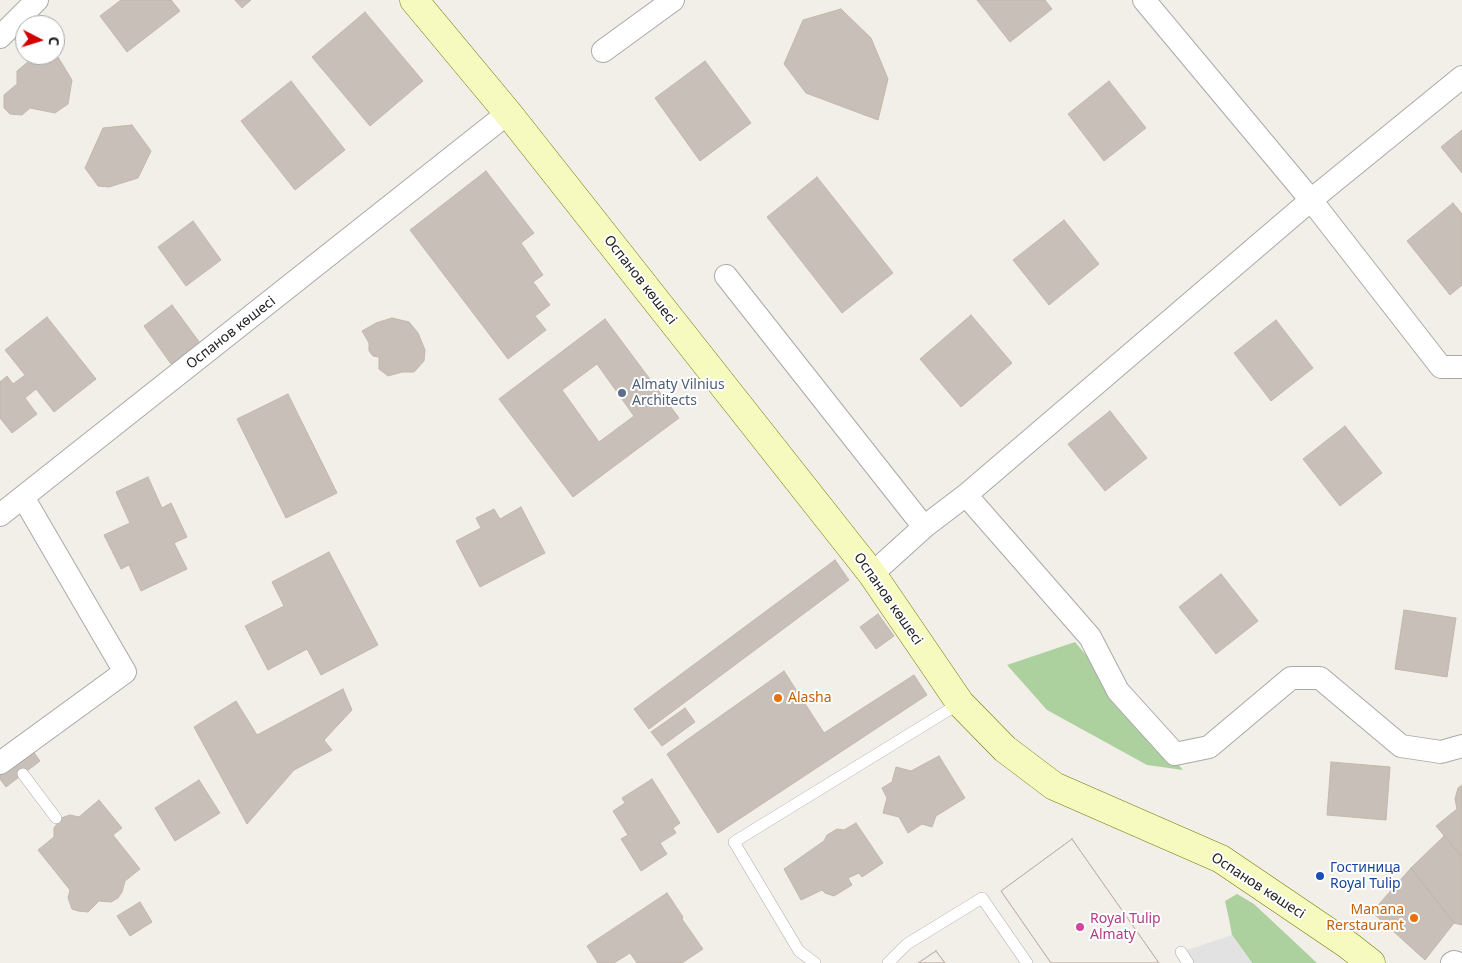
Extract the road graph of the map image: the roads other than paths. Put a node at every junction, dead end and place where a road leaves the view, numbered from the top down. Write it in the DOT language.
graph roads {
  1 [pos="37,0"];
  2 [pos="414,0"];
  3 [pos="673,0"];
  4 [pos="1144,0"];
  5 [pos="0,37"];
  6 [pos="603,51"];
  7 [pos="1462,77"];
  8 [pos="508,113"];
  9 [pos="1311,200"];
  10 [pos="726,276"];
  11 [pos="1462,367"];
  12 [pos="966,495"];
  13 [pos="23,497"];
  14 [pos="0,515"];
  15 [pos="924,527"];
  16 [pos="872,574"];
  17 [pos="960,703"];
  18 [pos="1462,746"];
  19 [pos="11,763"];
  20 [pos="56,818"];
  21 [pos="1181,952"];
  22 [pos="814,963"];
  23 [pos="888,963"];
  24 [pos="1027,963"];
  25 [pos="1188,963"];
  26 [pos="1371,963"];
  27 [pos="1452,963"];
  28 [pos="1458,963"];
  1 -- 5 [label="street"];
  2 -- 8 [label="street, Оспанов көшесі"];
  3 -- 6 [label="street"];
  4 -- 9 [label="street"];
  7 -- 9 [label="street"];
  8 -- 13 [label="street, Оспанов көшесі"];
  8 -- 16 [label="street, Оспанов көшесі"];
  9 -- 11 [label="street"];
  9 -- 12 [label="street"];
  10 -- 15 [label="street"];
  12 -- 15 [label="street"];
  12 -- 18 [label="street"];
  13 -- 14 [label="street, Оспанов көшесі"];
  13 -- 19 [label="street"];
  15 -- 16 [label="street"];
  16 -- 17 [label="street, Оспанов көшесі"];
  17 -- 22 [label="lane"];
  17 -- 26 [label="street, Оспанов көшесі"];
  19 -- 20 [label="lane"];
  21 -- 25 [label="lane"];
  23 -- 24 [label="lane"];
  27 -- 28 [label="street"];
}
